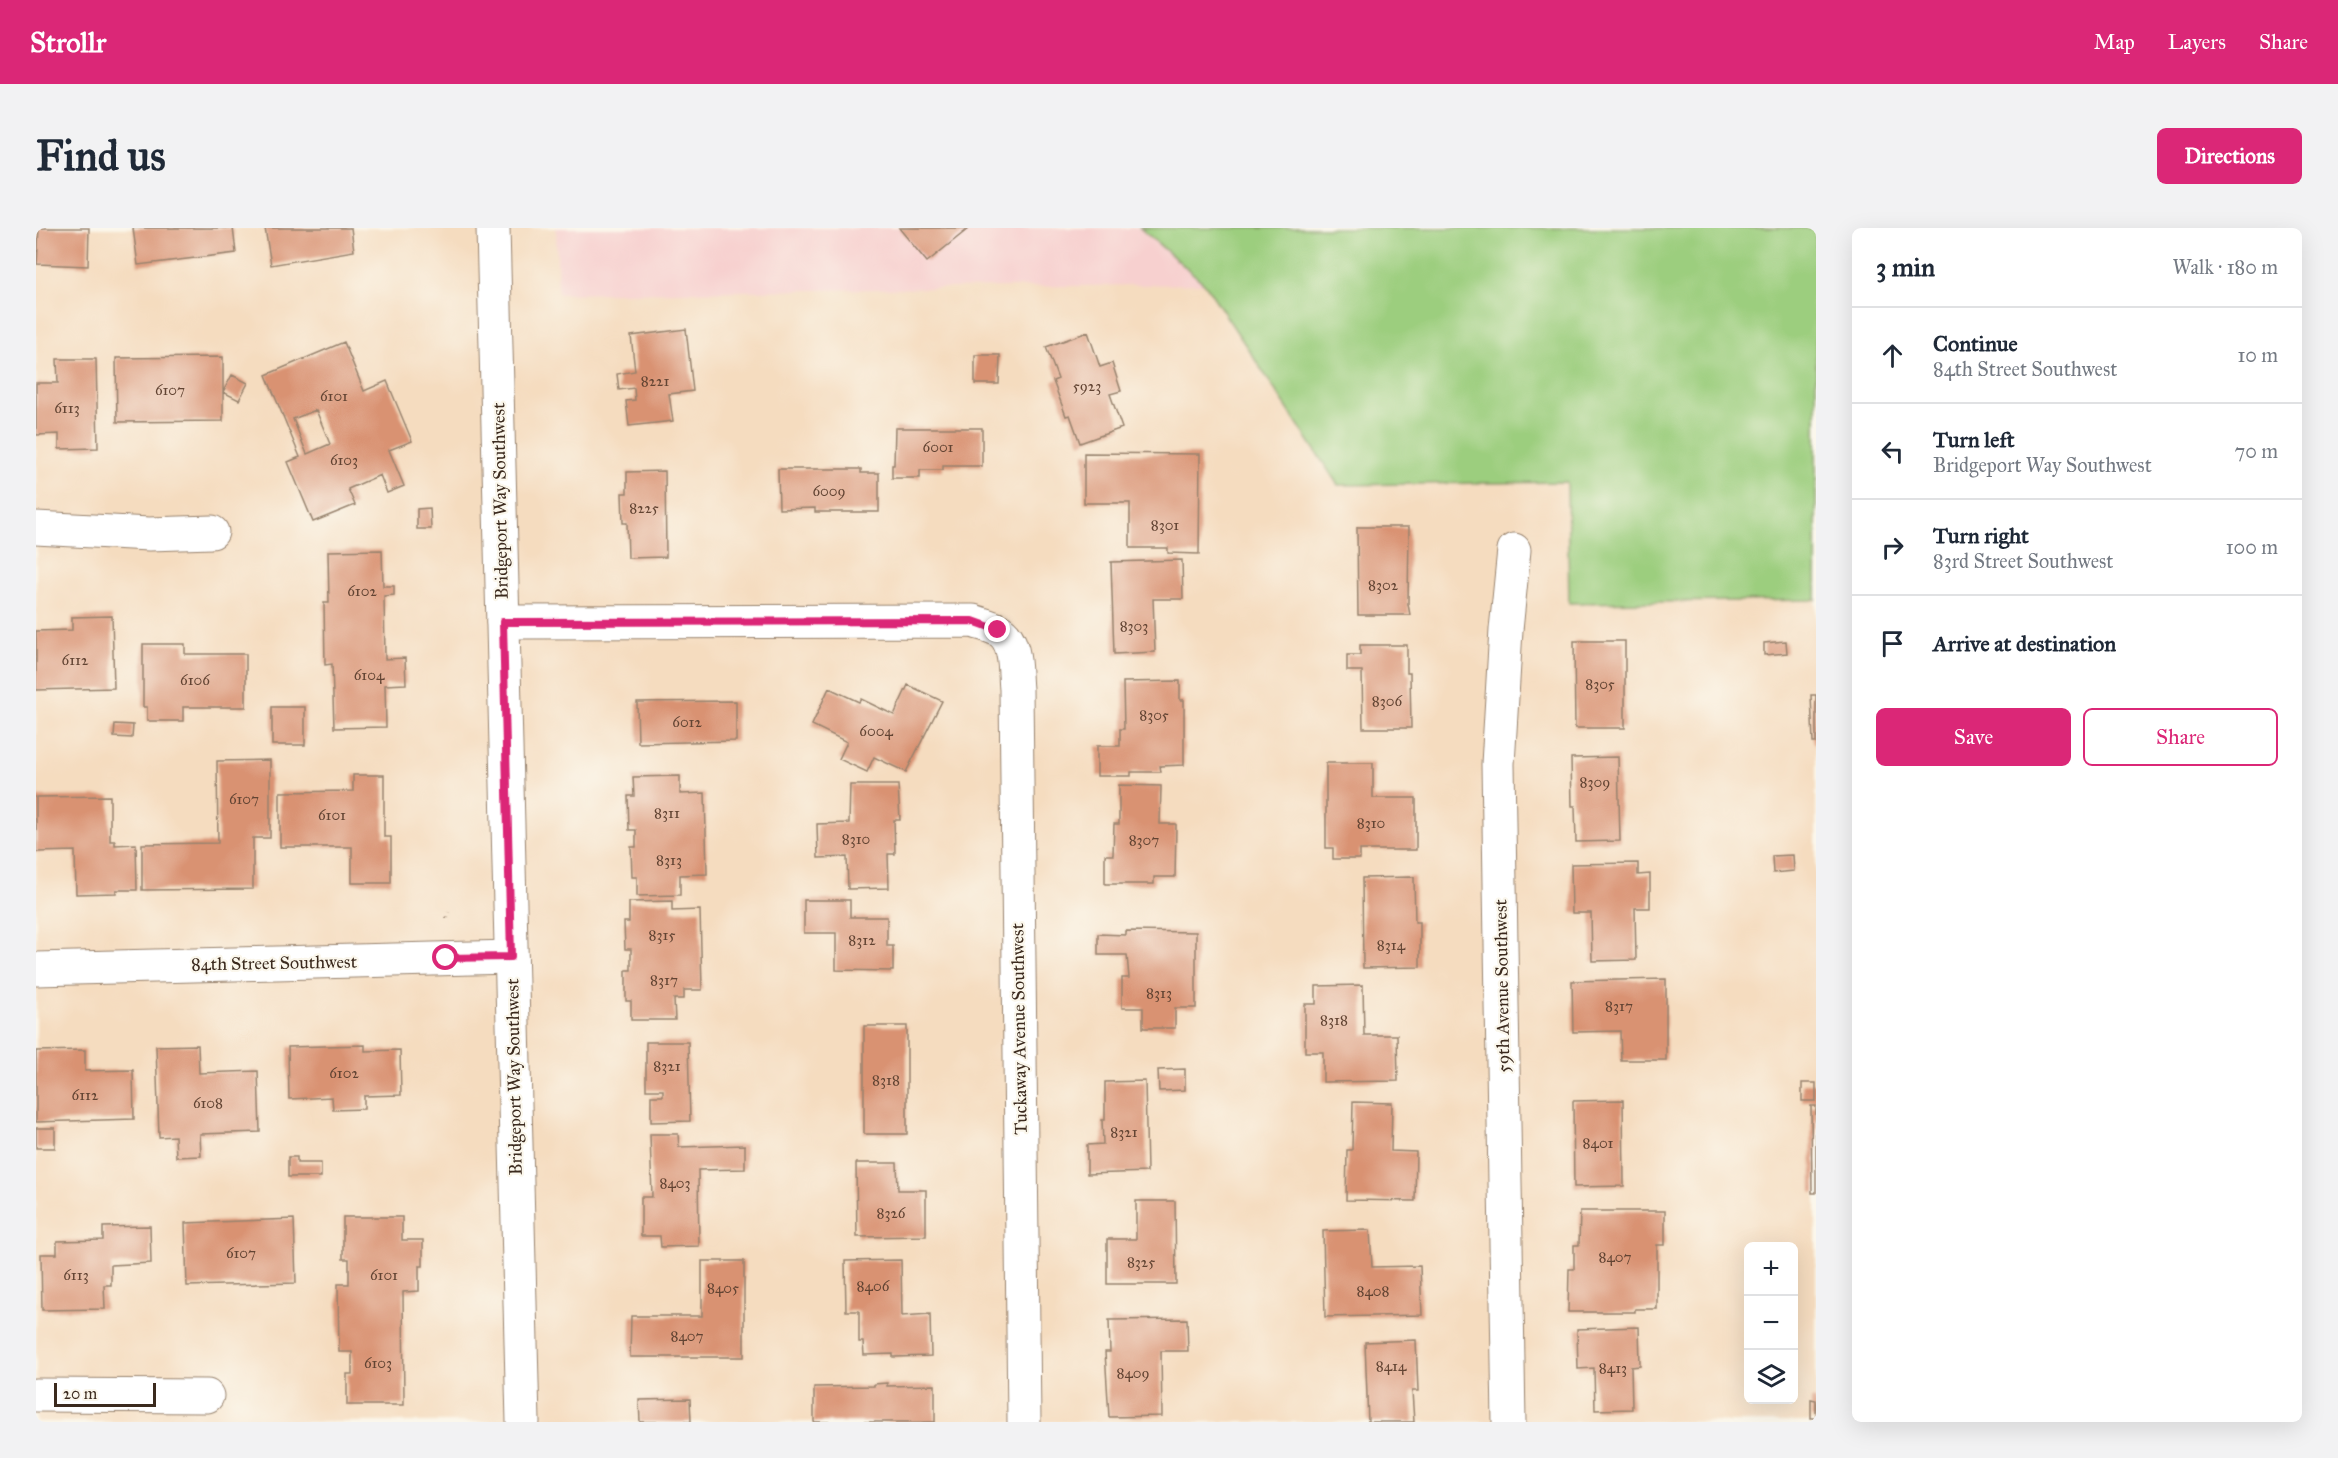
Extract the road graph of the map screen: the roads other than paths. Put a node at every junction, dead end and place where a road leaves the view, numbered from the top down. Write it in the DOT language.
graph roads {
  1 [pos="493,228"];
  2 [pos="36,528"];
  3 [pos="213,532"];
  4 [pos="1514,550"];
  5 [pos="503,622"];
  6 [pos="511,957"];
  7 [pos="36,969"];
  8 [pos="36,1395"];
  9 [pos="207,1396"];
  10 [pos="523,1422"];
  11 [pos="1024,1422"];
  12 [pos="1509,1422"];
  1 -- 5 [label="street, Bridgeport Way Southwest"];
  2 -- 3 [label="street"];
  4 -- 12 [label="street, 59th Avenue Southwest"];
  5 -- 6 [label="street, Bridgeport Way Southwest"];
  5 -- 11 [label="street, Tuckaway Avenue Southwest"];
  6 -- 7 [label="street, 84th Street Southwest"];
  6 -- 10 [label="street, Bridgeport Way Southwest"];
  8 -- 9 [label="street"];
}
